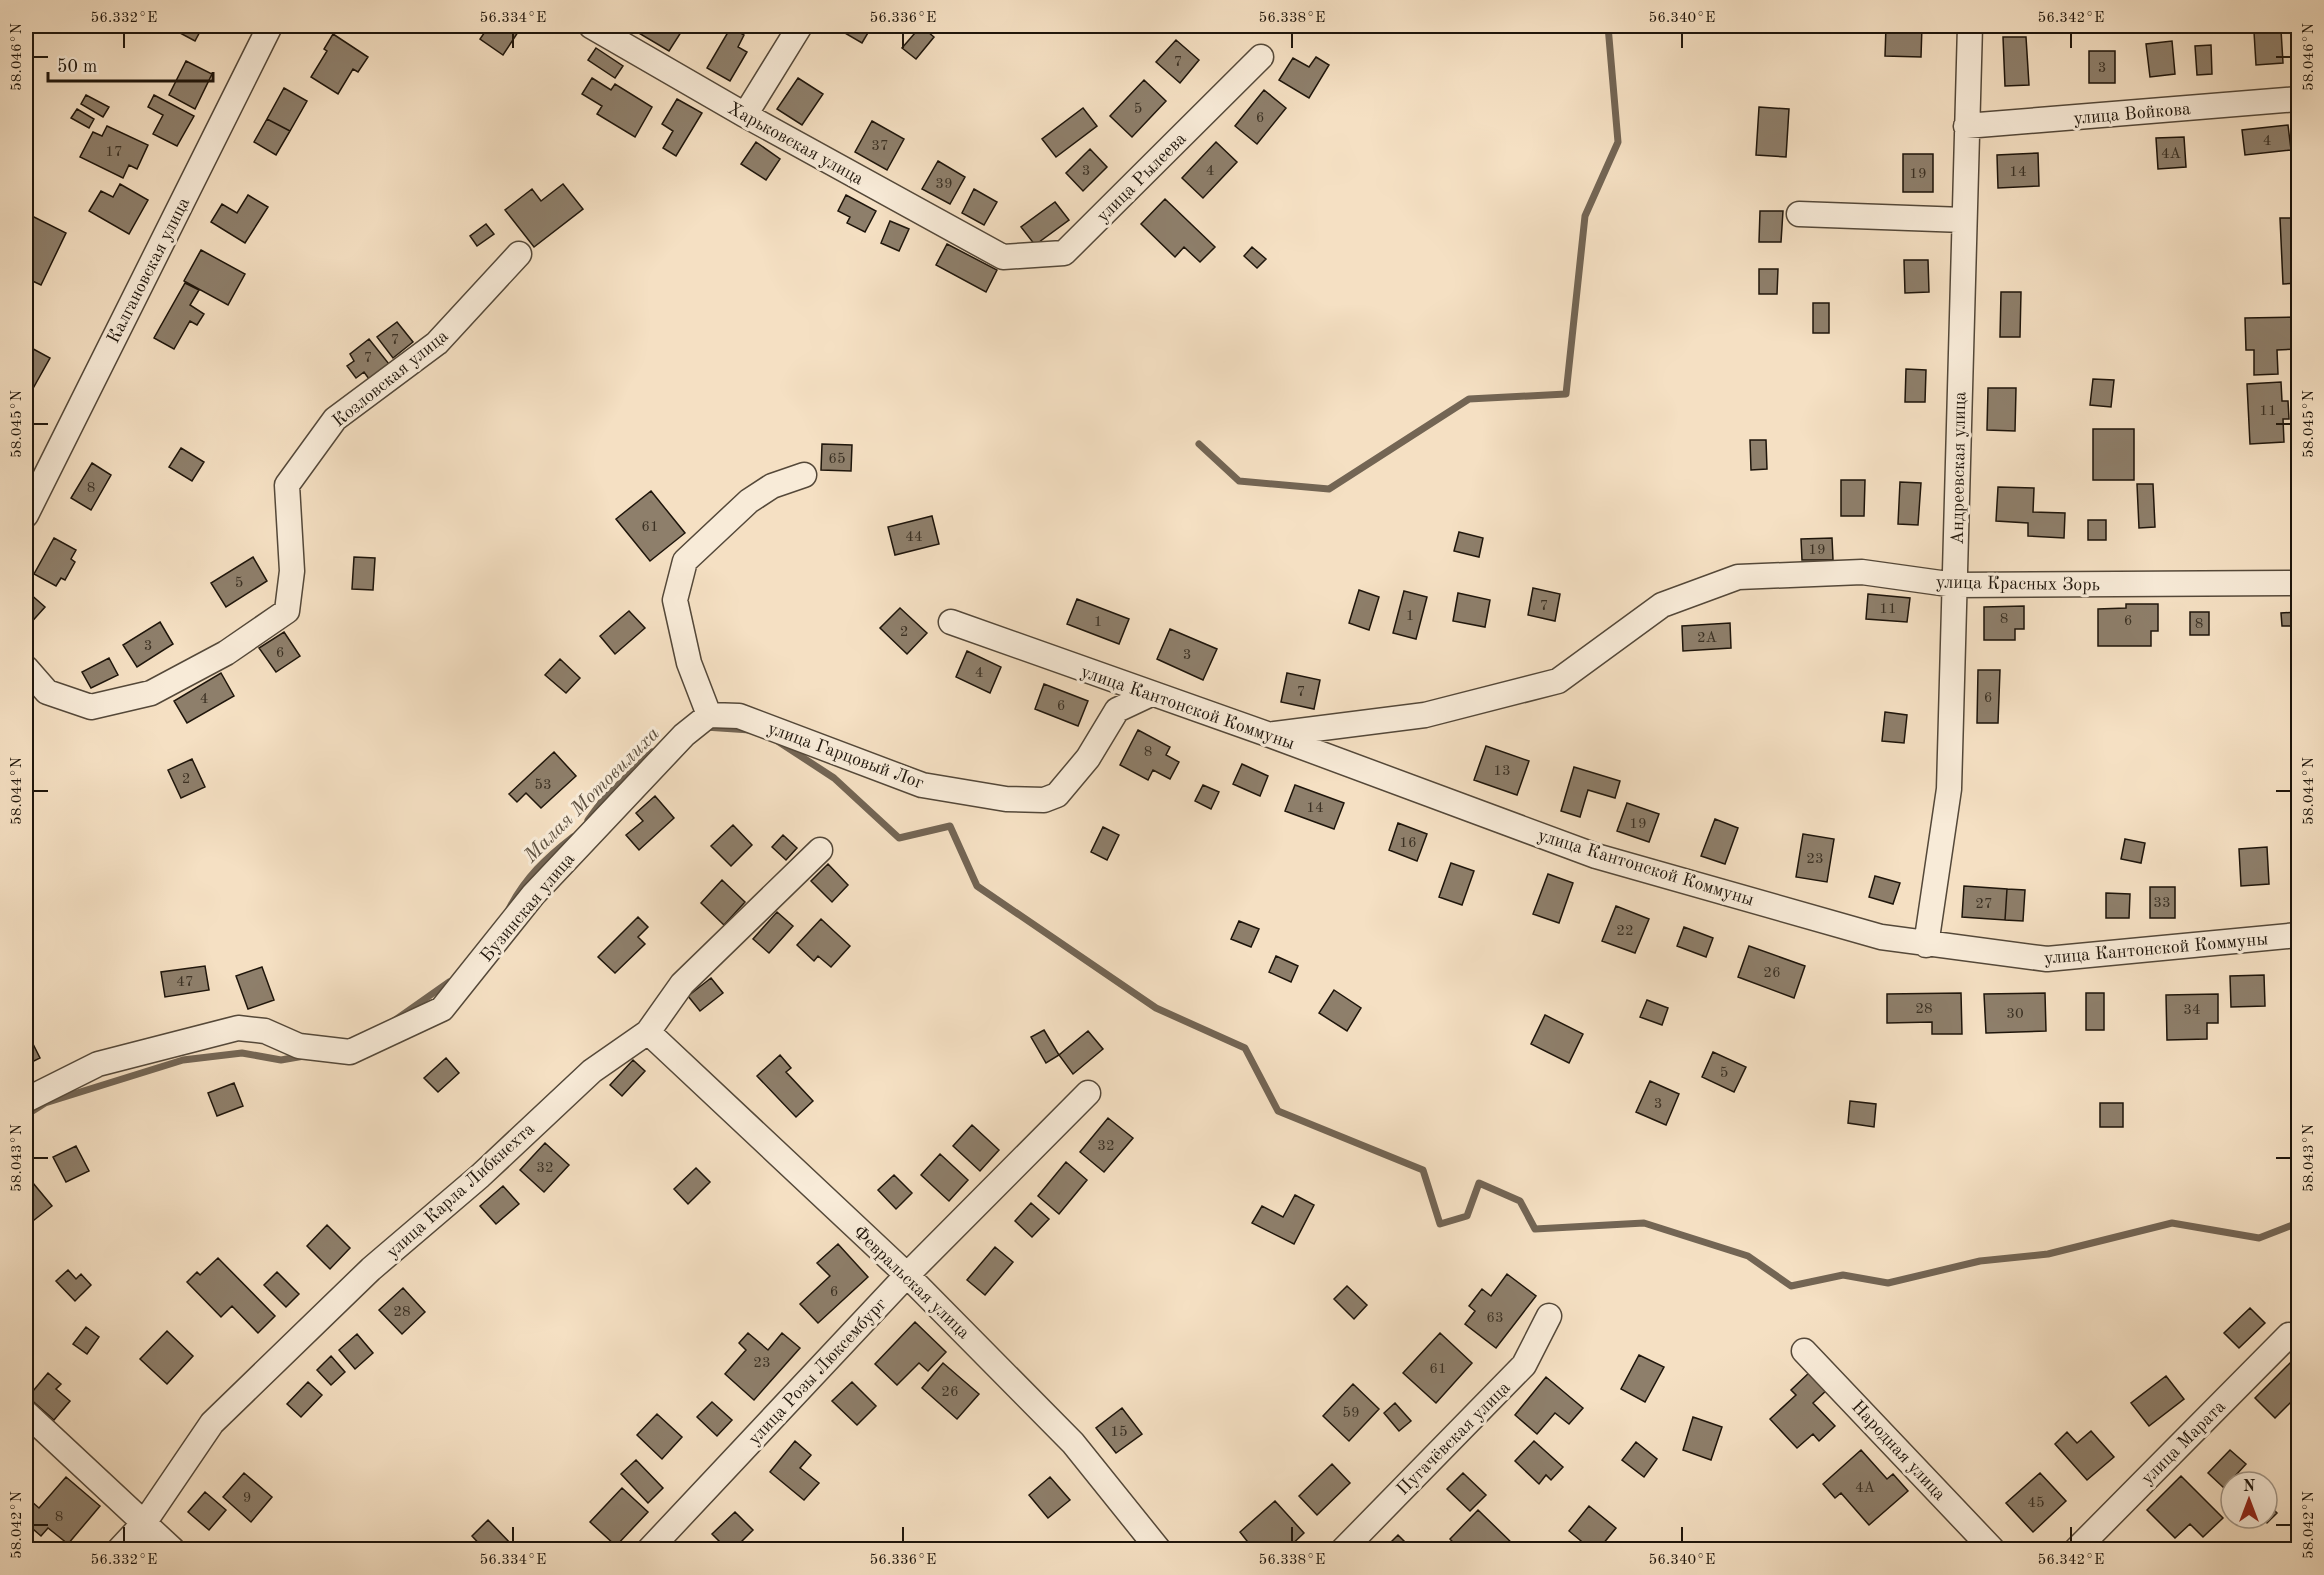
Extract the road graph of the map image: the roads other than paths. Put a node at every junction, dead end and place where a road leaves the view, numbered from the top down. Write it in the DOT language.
graph roads {
  1 [pos="270,26"];
  2 [pos="591,26"];
  3 [pos="800,26"];
  4 [pos="1970,26"];
  5 [pos="1261,57"];
  6 [pos="2298,99"];
  7 [pos="745,115"];
  8 [pos="1966,126"];
  9 [pos="1799,214"];
  10 [pos="1964,220"];
  11 [pos="519,254"];
  12 [pos="1003,257"];
  13 [pos="804,476"];
  14 [pos="26,515"];
  15 [pos="2298,583"];
  16 [pos="1955,585"];
  17 [pos="951,622"];
  18 [pos="26,668"];
  19 [pos="1151,694"];
  20 [pos="709,715"];
  21 [pos="1270,735"];
  22 [pos="820,850"];
  23 [pos="2298,935"];
  24 [pos="1926,945"];
  25 [pos="648,1032"];
  26 [pos="1089,1093"];
  27 [pos="26,1100"];
  28 [pos="907,1275"];
  29 [pos="1549,1316"];
  30 [pos="2289,1335"];
  31 [pos="1804,1351"];
  32 [pos="26,1413"];
  33 [pos="144,1523"];
  34 [pos="119,1550"];
  35 [pos="173,1550"];
  36 [pos="650,1550"];
  37 [pos="1158,1550"];
  38 [pos="1343,1550"];
  39 [pos="1993,1550"];
  40 [pos="2076,1550"];
  1 -- 14 [label="street, Калгановская улица"];
  2 -- 7 [label="street, Харьковская улица"];
  3 -- 7 [label="street"];
  4 -- 8 [label="street, Андреевская улица"];
  5 -- 12 [label="street, улица Рылеева"];
  6 -- 8 [label="street, улица Войкова"];
  7 -- 12 [label="street, Харьковская улица"];
  8 -- 10 [label="street, Андреевская улица"];
  9 -- 10 [label="street"];
  10 -- 16 [label="street, Андреевская улица"];
  11 -- 18 [label="street, Козловская улица"];
  13 -- 20 [label="street"];
  15 -- 16 [label="street, улица Красных Зорь"];
  16 -- 21 [label="street, улица Красных Зорь"];
  16 -- 24 [label="street, Андреевская улица"];
  17 -- 19 [label="street, улица Кантонской Коммуны"];
  19 -- 20 [label="street, улица Гарцовый Лог"];
  19 -- 21 [label="street, улица Кантонской Коммуны"];
  20 -- 27 [label="street, Бузинская улица"];
  21 -- 24 [label="street, улица Кантонской Коммуны"];
  22 -- 25 [label="street, улица Карла Либкнехта"];
  23 -- 24 [label="street, улица Кантонской Коммуны"];
  25 -- 28 [label="street, Февральская улица"];
  25 -- 33 [label="street, улица Карла Либкнехта"];
  26 -- 28 [label="street, улица Розы Люксембург"];
  28 -- 36 [label="street, улица Розы Люксембург"];
  28 -- 37 [label="street, Февральская улица"];
  29 -- 38 [label="street, Пугачёвская улица"];
  30 -- 40 [label="street, улица Марата"];
  31 -- 39 [label="street, Народная улица"];
  32 -- 33 [label="street"];
  33 -- 34 [label="street, улица Карла Либкнехта"];
  33 -- 35 [label="street"];
}
